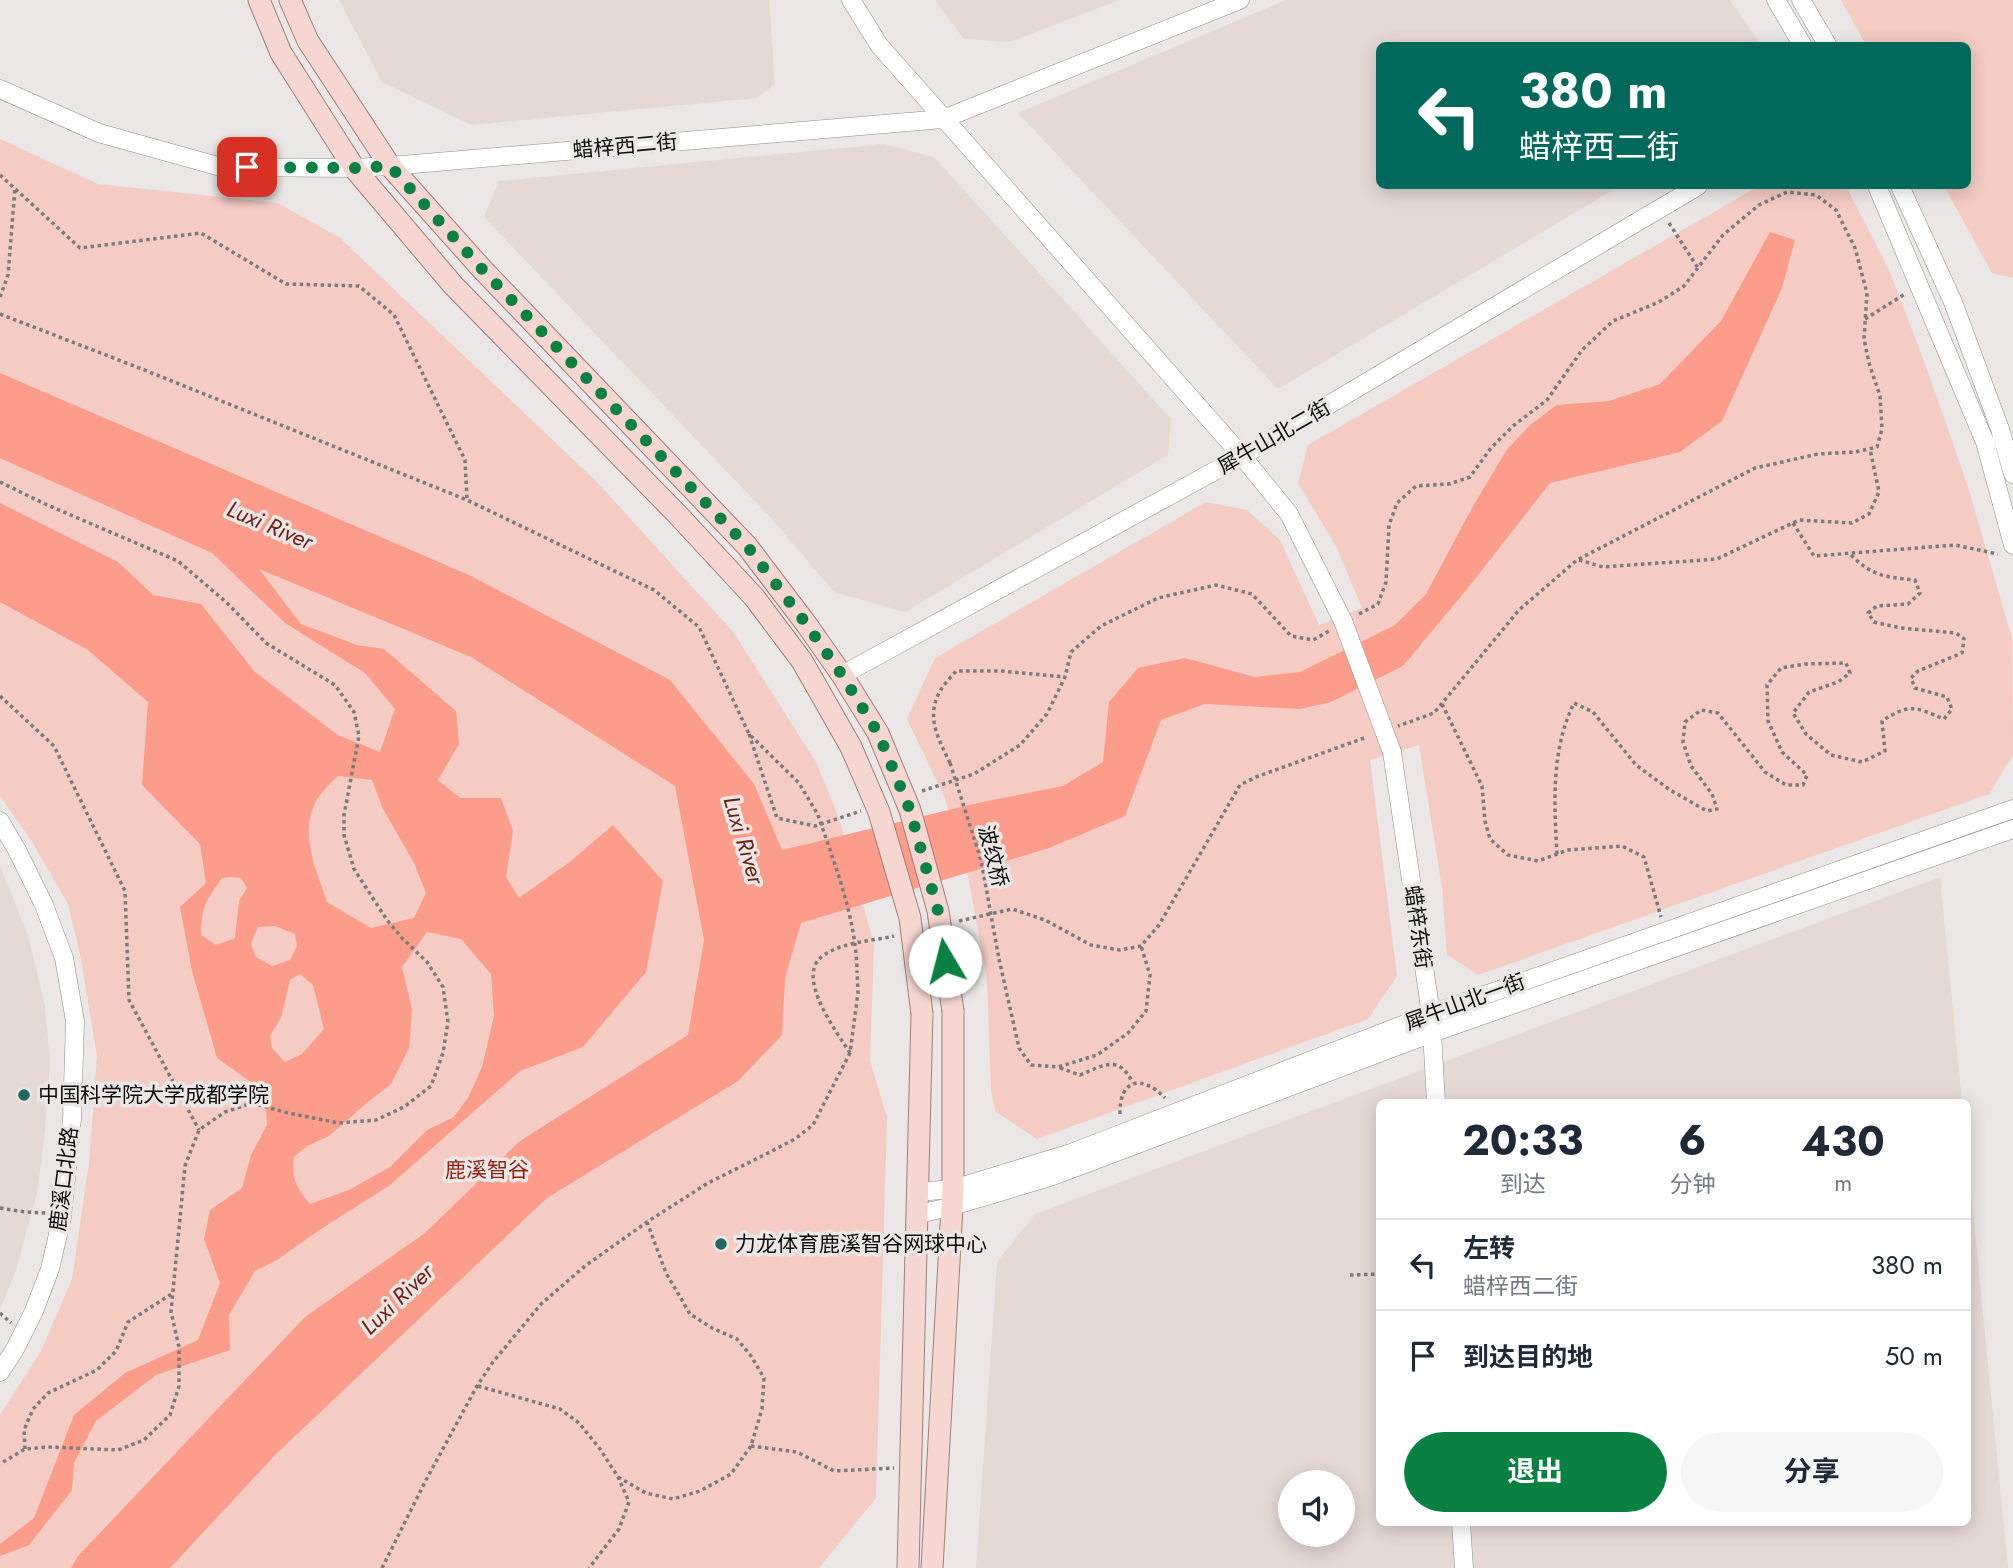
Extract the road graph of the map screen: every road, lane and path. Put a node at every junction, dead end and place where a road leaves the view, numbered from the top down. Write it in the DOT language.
graph roads {
  1 [pos="258,0"];
  2 [pos="290,0"];
  3 [pos="852,0"];
  4 [pos="1240,0"];
  5 [pos="1776,0"];
  6 [pos="1801,0"];
  7 [pos="1801,42"];
  8 [pos="1826,42"];
  9 [pos="0,89"];
  10 [pos="943,119"];
  11 [pos="390,166"];
  12 [pos="354,168"];
  13 [pos="0,175"];
  14 [pos="15,188"];
  15 [pos="1693,189"];
  16 [pos="1878,189"];
  17 [pos="1901,189"];
  18 [pos="1660,208"];
  19 [pos="1698,268"];
  20 [pos="1920,285"];
  21 [pos="0,298"];
  22 [pos="0,314"];
  23 [pos="1866,319"];
  24 [pos="1870,449"];
  25 [pos="1242,456"];
  26 [pos="2013,474"];
  27 [pos="0,482"];
  28 [pos="467,500"];
  29 [pos="1793,523"];
  30 [pos="2007,550"];
  31 [pos="1850,554"];
  32 [pos="1577,560"];
  33 [pos="842,675"];
  34 [pos="1065,677"];
  35 [pos="0,696"];
  36 [pos="1442,704"];
  37 [pos="2013,810"];
  38 [pos="0,821"];
  39 [pos="2013,829"];
  40 [pos="1557,854"];
  41 [pos="1665,931"];
  42 [pos="1141,946"];
  43 [pos="1431,1014"];
  44 [pos="1432,1033"];
  45 [pos="1058,1068"];
  46 [pos="1133,1083"];
  47 [pos="1165,1098"];
  48 [pos="1436,1099"];
  49 [pos="1121,1114"];
  50 [pos="199,1130"];
  51 [pos="918,1192"];
  52 [pos="952,1198"];
  53 [pos="0,1208"];
  54 [pos="62,1214"];
  55 [pos="918,1214"];
  56 [pos="647,1222"];
  57 [pos="1376,1274"];
  58 [pos="1350,1276"];
  59 [pos="173,1293"];
  60 [pos="0,1372"];
  61 [pos="477,1386"];
  62 [pos="751,1446"];
  63 [pos="25,1449"];
  64 [pos="0,1464"];
  65 [pos="911,1465"];
  66 [pos="618,1477"];
  67 [pos="1461,1526"];
  68 [pos="382,1568"];
  69 [pos="589,1568"];
  70 [pos="908,1568"];
  71 [pos="932,1568"];
  72 [pos="1464,1568"];
  1 -- 12 [label="main road"];
  2 -- 11 [label="main road"];
  3 -- 10 [label="street, 蜡梓东街"];
  4 -- 10 [label="street, 蜡梓西二街"];
  5 -- 7 [label="street"];
  6 -- 8 [label="street"];
  9 -- 12 [label="street, 蜡梓西二街"];
  10 -- 11 [label="street, 蜡梓西二街"];
  10 -- 25 [label="street, 蜡梓东街"];
  11 -- 12 [label="street, 蜡梓西二街"];
  11 -- 33 [label="main road"];
  12 -- 51 [label="main road, bridge"];
  13 -- 14 [label="path"];
  14 -- 21 [label="path"];
  14 -- 28 [label="path"];
  15 -- 18 [label="street, 犀牛山北二街"];
  16 -- 20 [label="street"];
  17 -- 26 [label="street"];
  18 -- 19 [label="path"];
  18 -- 25 [label="street, 犀牛山北二街"];
  20 -- 23 [label="path"];
  20 -- 30 [label="street"];
  22 -- 28 [label="path"];
  24 -- 29 [label="path"];
  25 -- 33 [label="street, 犀牛山北二街"];
  25 -- 43 [label="street, 蜡梓东街, bridge"];
  27 -- 50 [label="path"];
  28 -- 56 [label="path, bridge"];
  29 -- 31 [label="path"];
  29 -- 32 [label="path"];
  30 -- 31 [label="path"];
  31 -- 40 [label="path"];
  33 -- 52 [label="main road, bridge"];
  34 -- 45 [label="path, 波纹桥, bridge"];
  35 -- 50 [label="path"];
  36 -- 40 [label="path"];
  37 -- 41 [label="street, 犀牛山北一街"];
  38 -- 54 [label="street, 鹿溪口北路"];
  39 -- 44 [label="street, 犀牛山北一街"];
  40 -- 41 [label="path"];
  41 -- 43 [label="street, 犀牛山北一街"];
  42 -- 45 [label="path"];
  43 -- 44 [label="street, 蜡梓东街"];
  43 -- 52 [label="street, 犀牛山北一街"];
  44 -- 48 [label="street, 蜡梓东街"];
  44 -- 52 [label="street, 犀牛山北一街"];
  45 -- 46 [label="path, 波纹桥"];
  46 -- 47 [label="path"];
  46 -- 49 [label="path"];
  50 -- 59 [label="path"];
  51 -- 52 [label="street, 犀牛山北一街"];
  51 -- 55 [label="main road"];
  52 -- 55 [label="street, 犀牛山北一街"];
  52 -- 71 [label="main road"];
  53 -- 54 [label="path"];
  54 -- 60 [label="street, 鹿溪口北路"];
  55 -- 65 [label="main road"];
  56 -- 61 [label="path"];
  56 -- 62 [label="path"];
  57 -- 58 [label="path"];
  59 -- 63 [label="path"];
  59 -- 63 [label="path"];
  61 -- 66 [label="path"];
  61 -- 68 [label="path"];
  62 -- 65 [label="path"];
  62 -- 66 [label="path"];
  63 -- 64 [label="path"];
  65 -- 70 [label="main road"];
  66 -- 69 [label="path"];
  67 -- 72 [label="street"];
}
